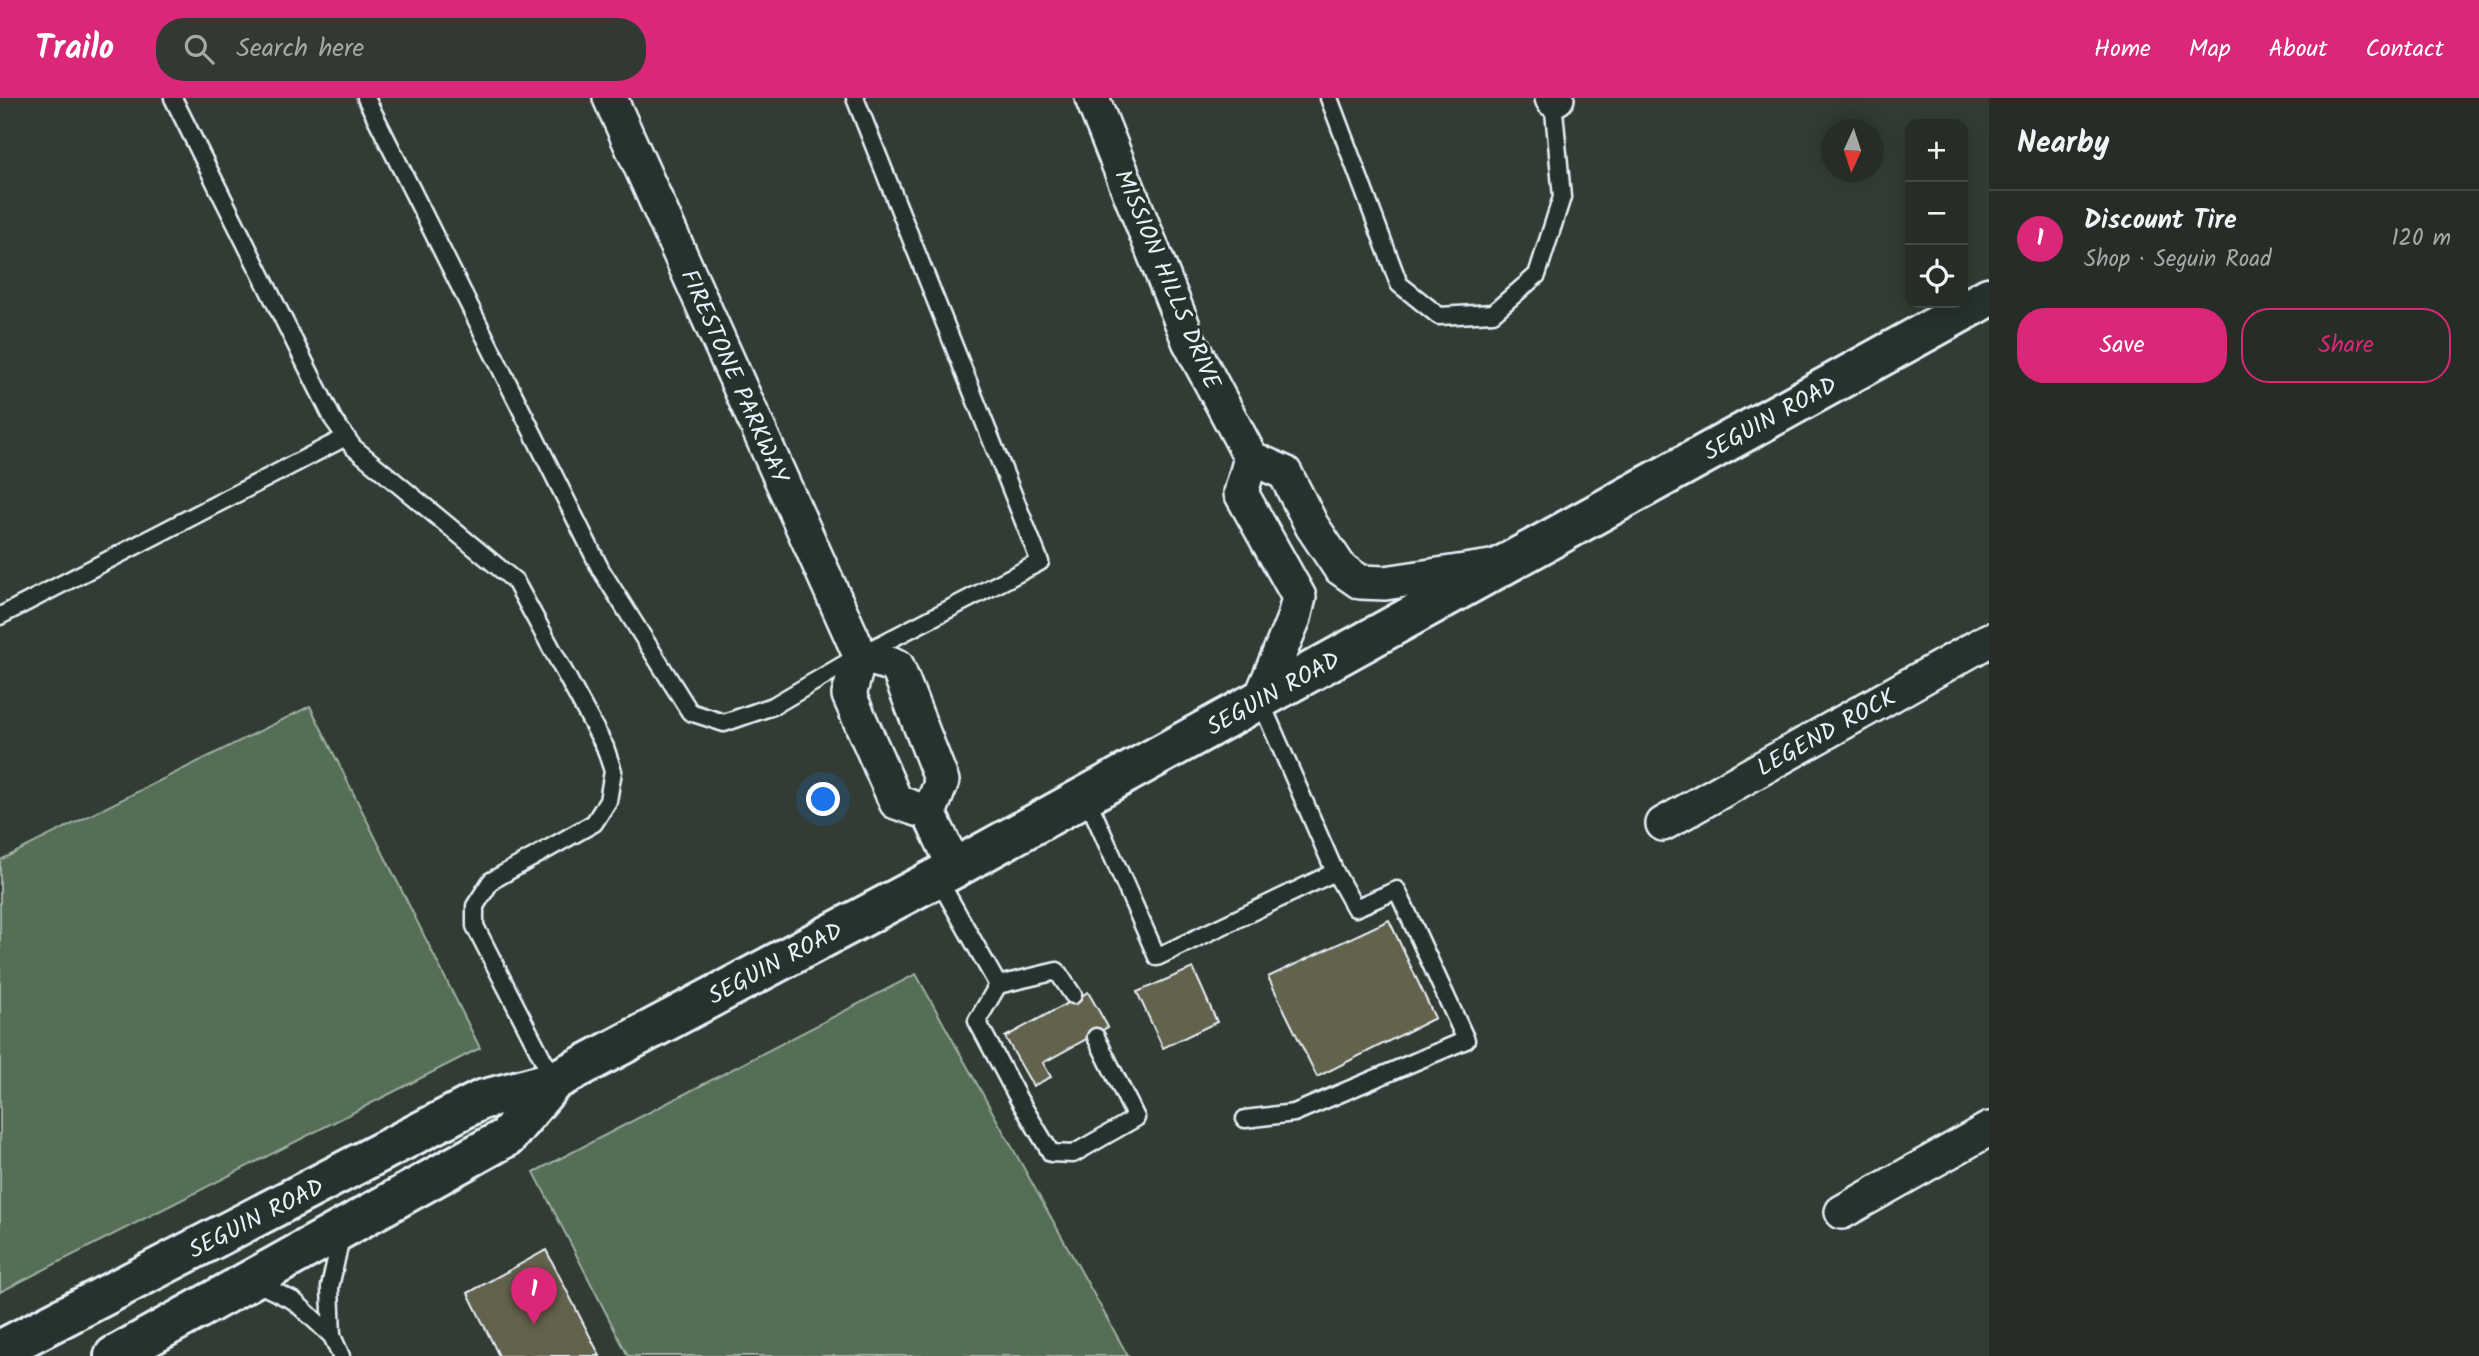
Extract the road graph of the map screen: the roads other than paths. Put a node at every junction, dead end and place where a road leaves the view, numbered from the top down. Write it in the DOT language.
graph roads {
  1 [pos="173,98"];
  2 [pos="366,98"];
  3 [pos="610,98"];
  4 [pos="855,98"];
  5 [pos="1092,98"];
  6 [pos="1329,98"];
  7 [pos="1554,99"];
  8 [pos="1989,297"];
  9 [pos="346,436"];
  10 [pos="1251,458"];
  11 [pos="1502,566"];
  12 [pos="0,616"];
  13 [pos="1989,640"];
  14 [pos="860,655"];
  15 [pos="1259,700"];
  16 [pos="1086,796"];
  17 [pos="929,813"];
  18 [pos="1663,824"];
  19 [pos="1335,872"];
  20 [pos="946,873"];
  21 [pos="998,985"];
  22 [pos="1073,995"];
  23 [pos="1096,1037"];
  24 [pos="554,1081"];
  25 [pos="1245,1119"];
  26 [pos="1989,1129"];
  27 [pos="1842,1212"];
  28 [pos="343,1228"];
  29 [pos="251,1280"];
  30 [pos="332,1336"];
  31 [pos="0,1350"];
  32 [pos="114,1356"];
  33 [pos="341,1356"];
  1 -- 9 [label="lane"];
  2 -- 14 [label="lane"];
  3 -- 14 [label="street, FIRESTONE PARKWAY"];
  4 -- 14 [label="lane"];
  5 -- 10 [label="street, MISSION HILLS DRIVE"];
  6 -- 7 [label="lane"];
  8 -- 11 [label="main road, SEGUIN ROAD"];
  9 -- 12 [label="lane"];
  9 -- 24 [label="lane"];
  10 -- 11 [label="street"];
  10 -- 15 [label="street"];
  11 -- 15 [label="main road, SEGUIN ROAD"];
  13 -- 18 [label="street, LEGEND ROCK"];
  14 -- 17 [label="street"];
  14 -- 17 [label="street"];
  15 -- 16 [label="main road, SEGUIN ROAD"];
  15 -- 19 [label="lane"];
  16 -- 19 [label="lane"];
  16 -- 20 [label="main road, SEGUIN ROAD"];
  17 -- 20 [label="street"];
  19 -- 25 [label="lane"];
  20 -- 21 [label="lane"];
  20 -- 24 [label="main road, SEGUIN ROAD"];
  21 -- 22 [label="lane"];
  21 -- 23 [label="lane"];
  24 -- 28 [label="main road, SEGUIN ROAD"];
  24 -- 31 [label="main road, SEGUIN ROAD"];
  26 -- 27 [label="street"];
  28 -- 29 [label="main road, SEGUIN ROAD"];
  28 -- 30 [label="lane"];
  29 -- 30 [label="lane"];
  29 -- 32 [label="main road, SEGUIN ROAD"];
  30 -- 33 [label="lane"];
}
